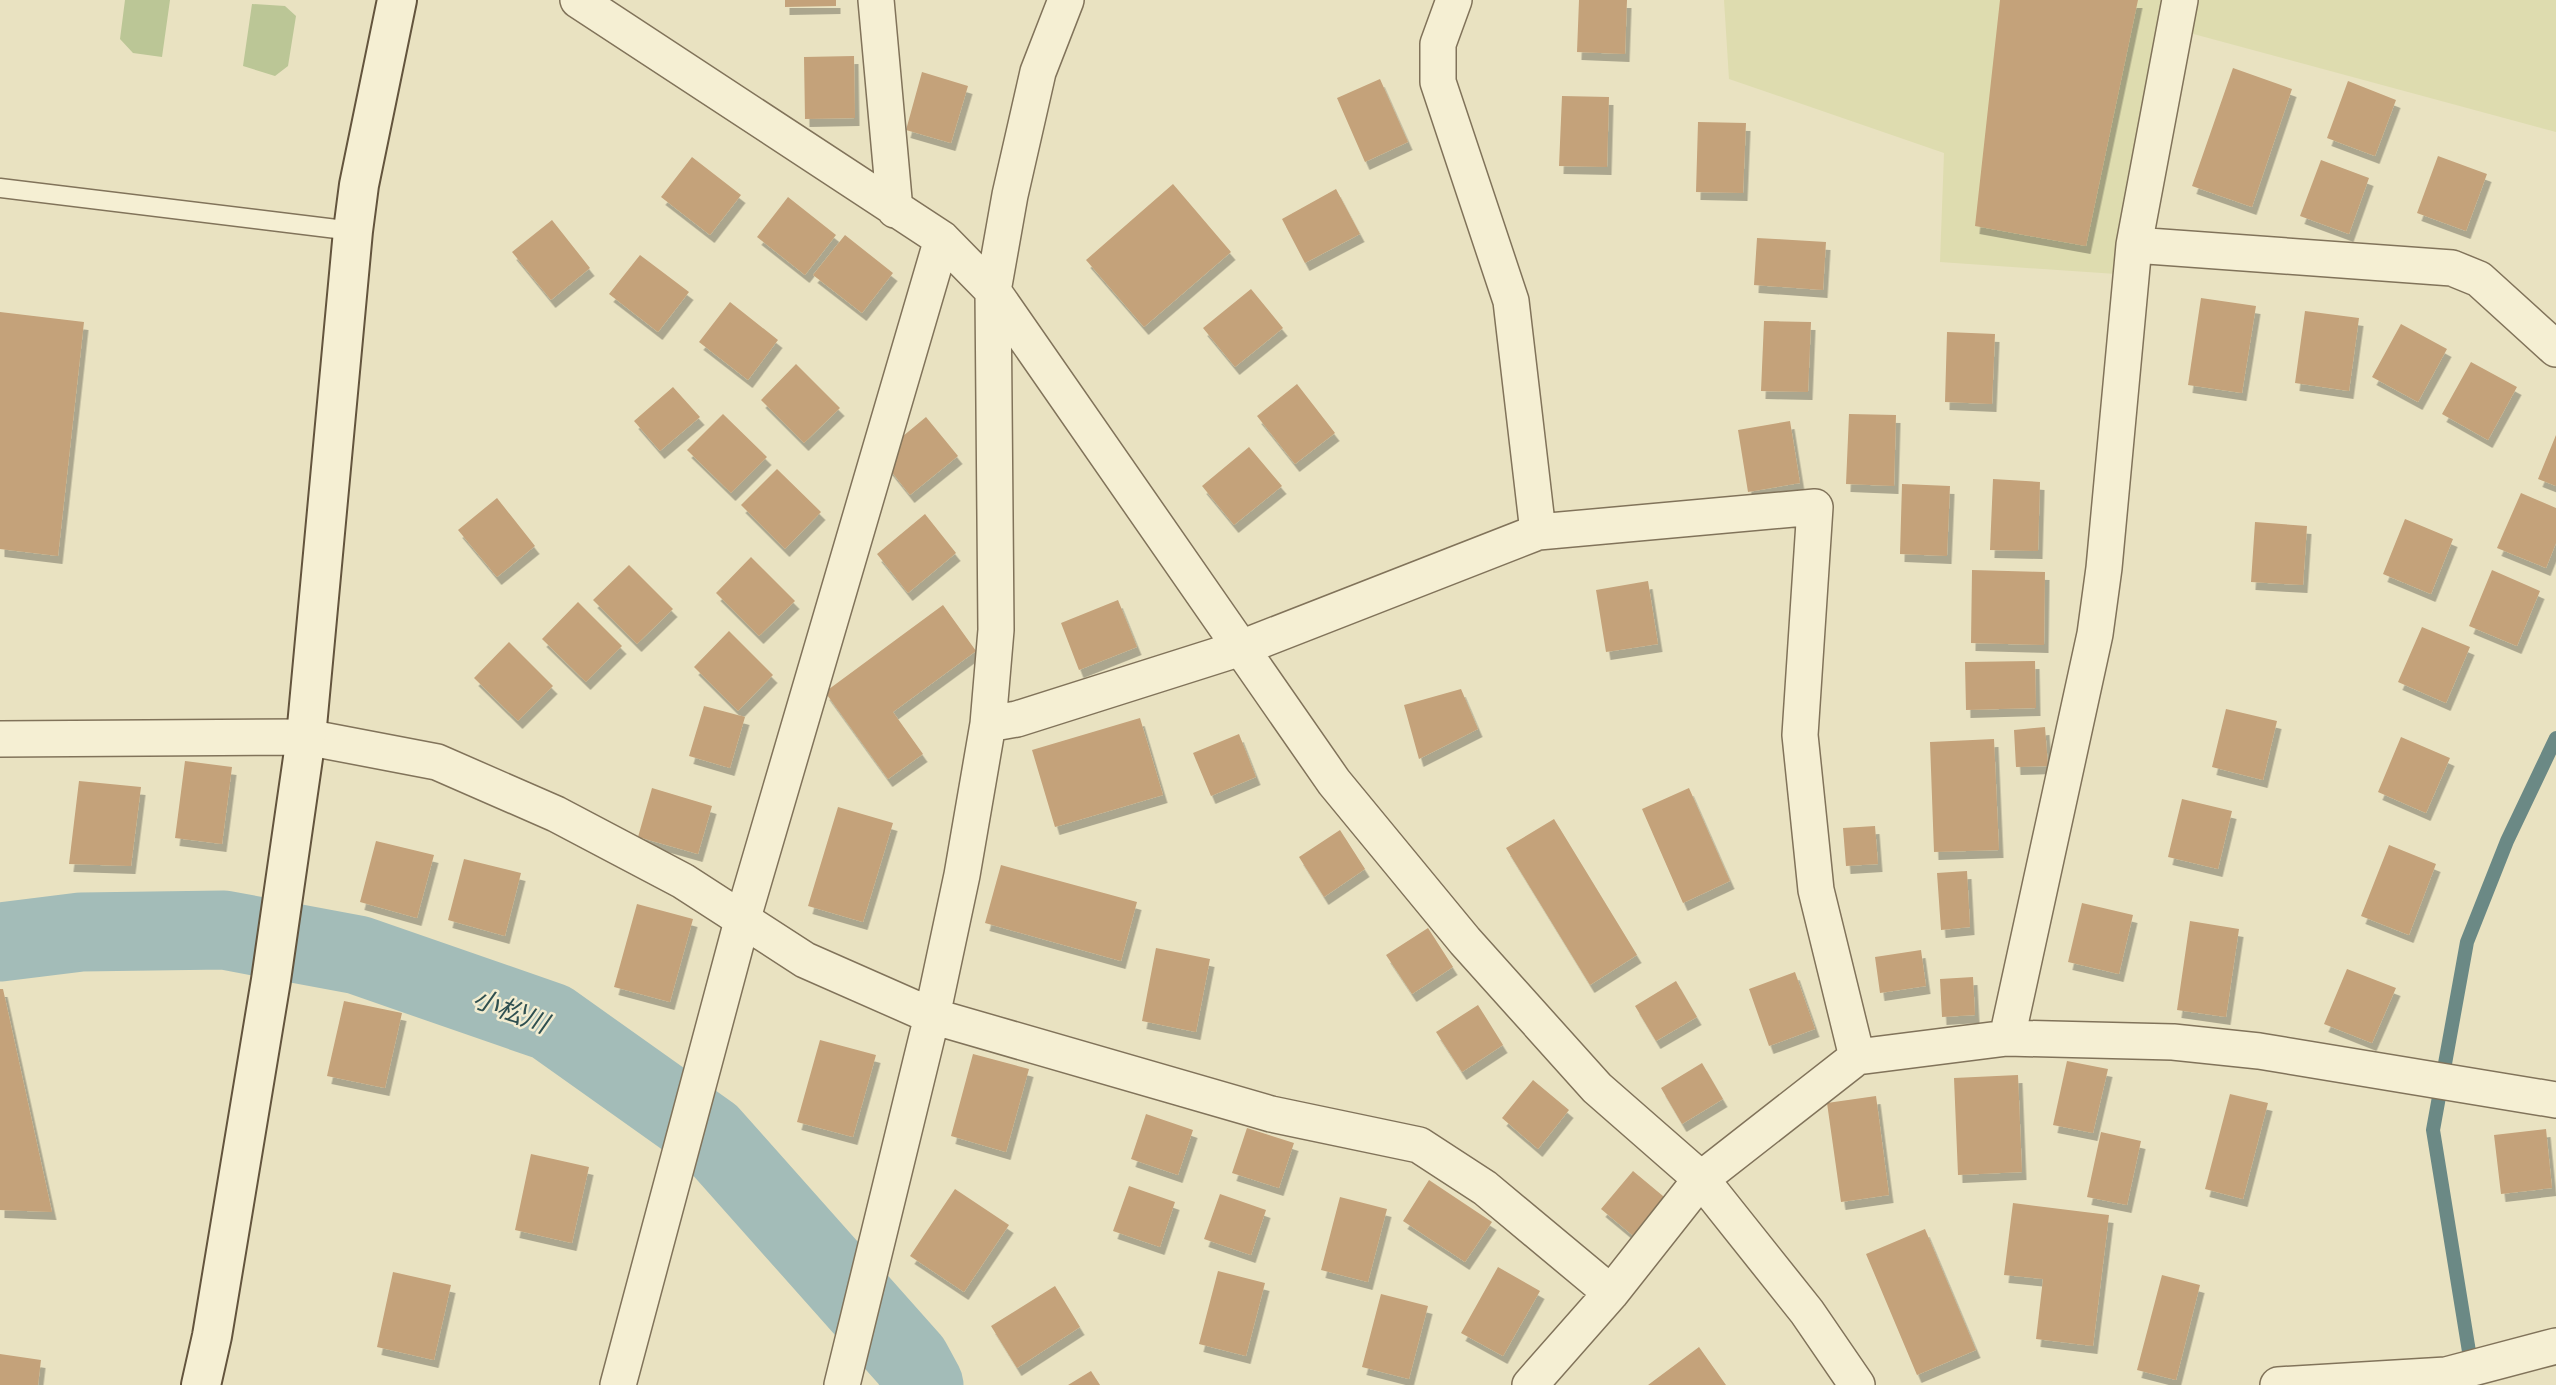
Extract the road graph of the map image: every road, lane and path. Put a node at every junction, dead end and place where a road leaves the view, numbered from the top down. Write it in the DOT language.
graph roads {
  1 [pos="397,0"];
  2 [pos="578,0"];
  3 [pos="876,0"];
  4 [pos="1066,0"];
  5 [pos="1454,0"];
  6 [pos="2180,0"];
  7 [pos="0,188"];
  8 [pos="895,210"];
  9 [pos="353,231"];
  10 [pos="942,239"];
  11 [pos="2134,245"];
  12 [pos="993,290"];
  13 [pos="2556,349"];
  14 [pos="1538,532"];
  15 [pos="1241,648"];
  16 [pos="988,724"];
  17 [pos="306,737"];
  18 [pos="0,739"];
  19 [pos="742,921"];
  20 [pos="932,1016"];
  21 [pos="2007,1038"];
  22 [pos="1857,1057"];
  23 [pos="2556,1100"];
  24 [pos="1701,1179"];
  25 [pos="1611,1293"];
  26 [pos="2556,1346"];
  27 [pos="201,1385"];
  28 [pos="618,1385"];
  29 [pos="842,1385"];
  30 [pos="1530,1385"];
  31 [pos="1857,1385"];
  32 [pos="2278,1385"];
  1 -- 9 [label="street"];
  2 -- 8 [label="street"];
  3 -- 8 [label="street"];
  4 -- 12 [label="street"];
  5 -- 14 [label="street"];
  6 -- 11 [label="street"];
  7 -- 9 [label="lane"];
  8 -- 10 [label="street"];
  9 -- 17 [label="street"];
  10 -- 12 [label="street"];
  10 -- 19 [label="street"];
  11 -- 13 [label="street"];
  11 -- 21 [label="street"];
  12 -- 15 [label="street"];
  12 -- 16 [label="street"];
  14 -- 15 [label="street"];
  14 -- 22 [label="street"];
  15 -- 16 [label="street"];
  15 -- 24 [label="street"];
  16 -- 20 [label="street"];
  17 -- 18 [label="street"];
  17 -- 19 [label="street"];
  17 -- 27 [label="street"];
  19 -- 20 [label="street"];
  19 -- 28 [label="street"];
  20 -- 25 [label="street"];
  20 -- 29 [label="street"];
  21 -- 22 [label="street"];
  21 -- 23 [label="street"];
  22 -- 24 [label="street"];
  24 -- 25 [label="street"];
  24 -- 31 [label="street"];
  25 -- 30 [label="street"];
  26 -- 32 [label="street"];
}
